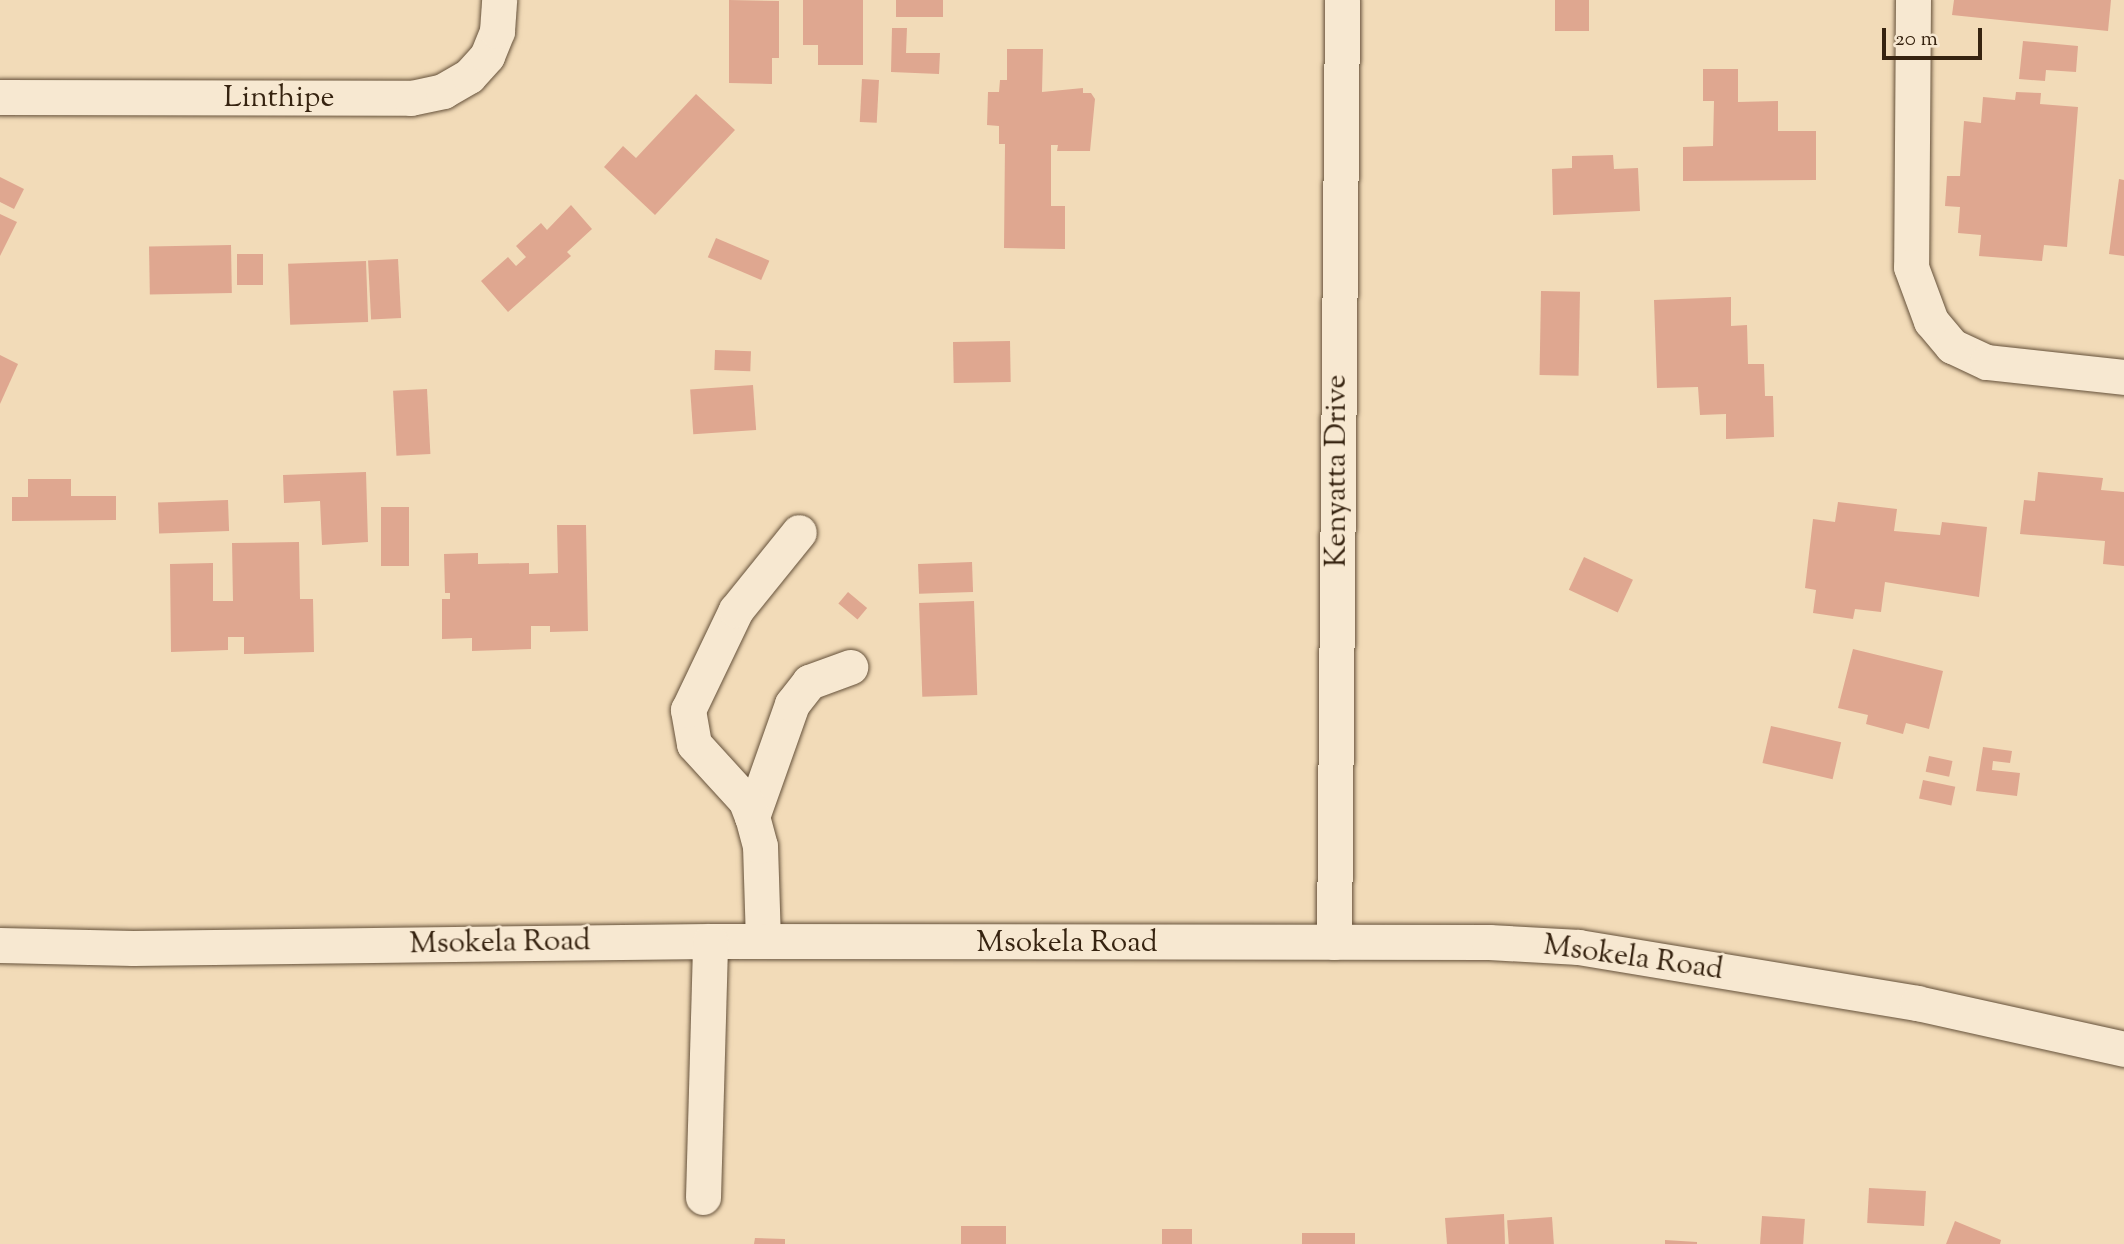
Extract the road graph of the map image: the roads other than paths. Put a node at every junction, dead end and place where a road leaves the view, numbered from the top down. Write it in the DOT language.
graph roads {
  1 [pos="499,0"];
  2 [pos="1342,0"];
  3 [pos="1913,0"];
  4 [pos="0,97"];
  5 [pos="2124,377"];
  6 [pos="799,532"];
  7 [pos="850,667"];
  8 [pos="752,817"];
  9 [pos="710,941"];
  10 [pos="763,941"];
  11 [pos="1334,942"];
  12 [pos="0,945"];
  13 [pos="2124,1049"];
  14 [pos="703,1197"];
  1 -- 4 [label="street, Linthipe"];
  2 -- 11 [label="street, Kenyatta Drive"];
  3 -- 5 [label="street"];
  6 -- 8 [label="street"];
  7 -- 8 [label="street"];
  8 -- 10 [label="street"];
  9 -- 10 [label="street, Msokela Road"];
  9 -- 12 [label="street, Msokela Road"];
  9 -- 14 [label="street"];
  10 -- 11 [label="street, Msokela Road"];
  11 -- 13 [label="street, Msokela Road"];
}
